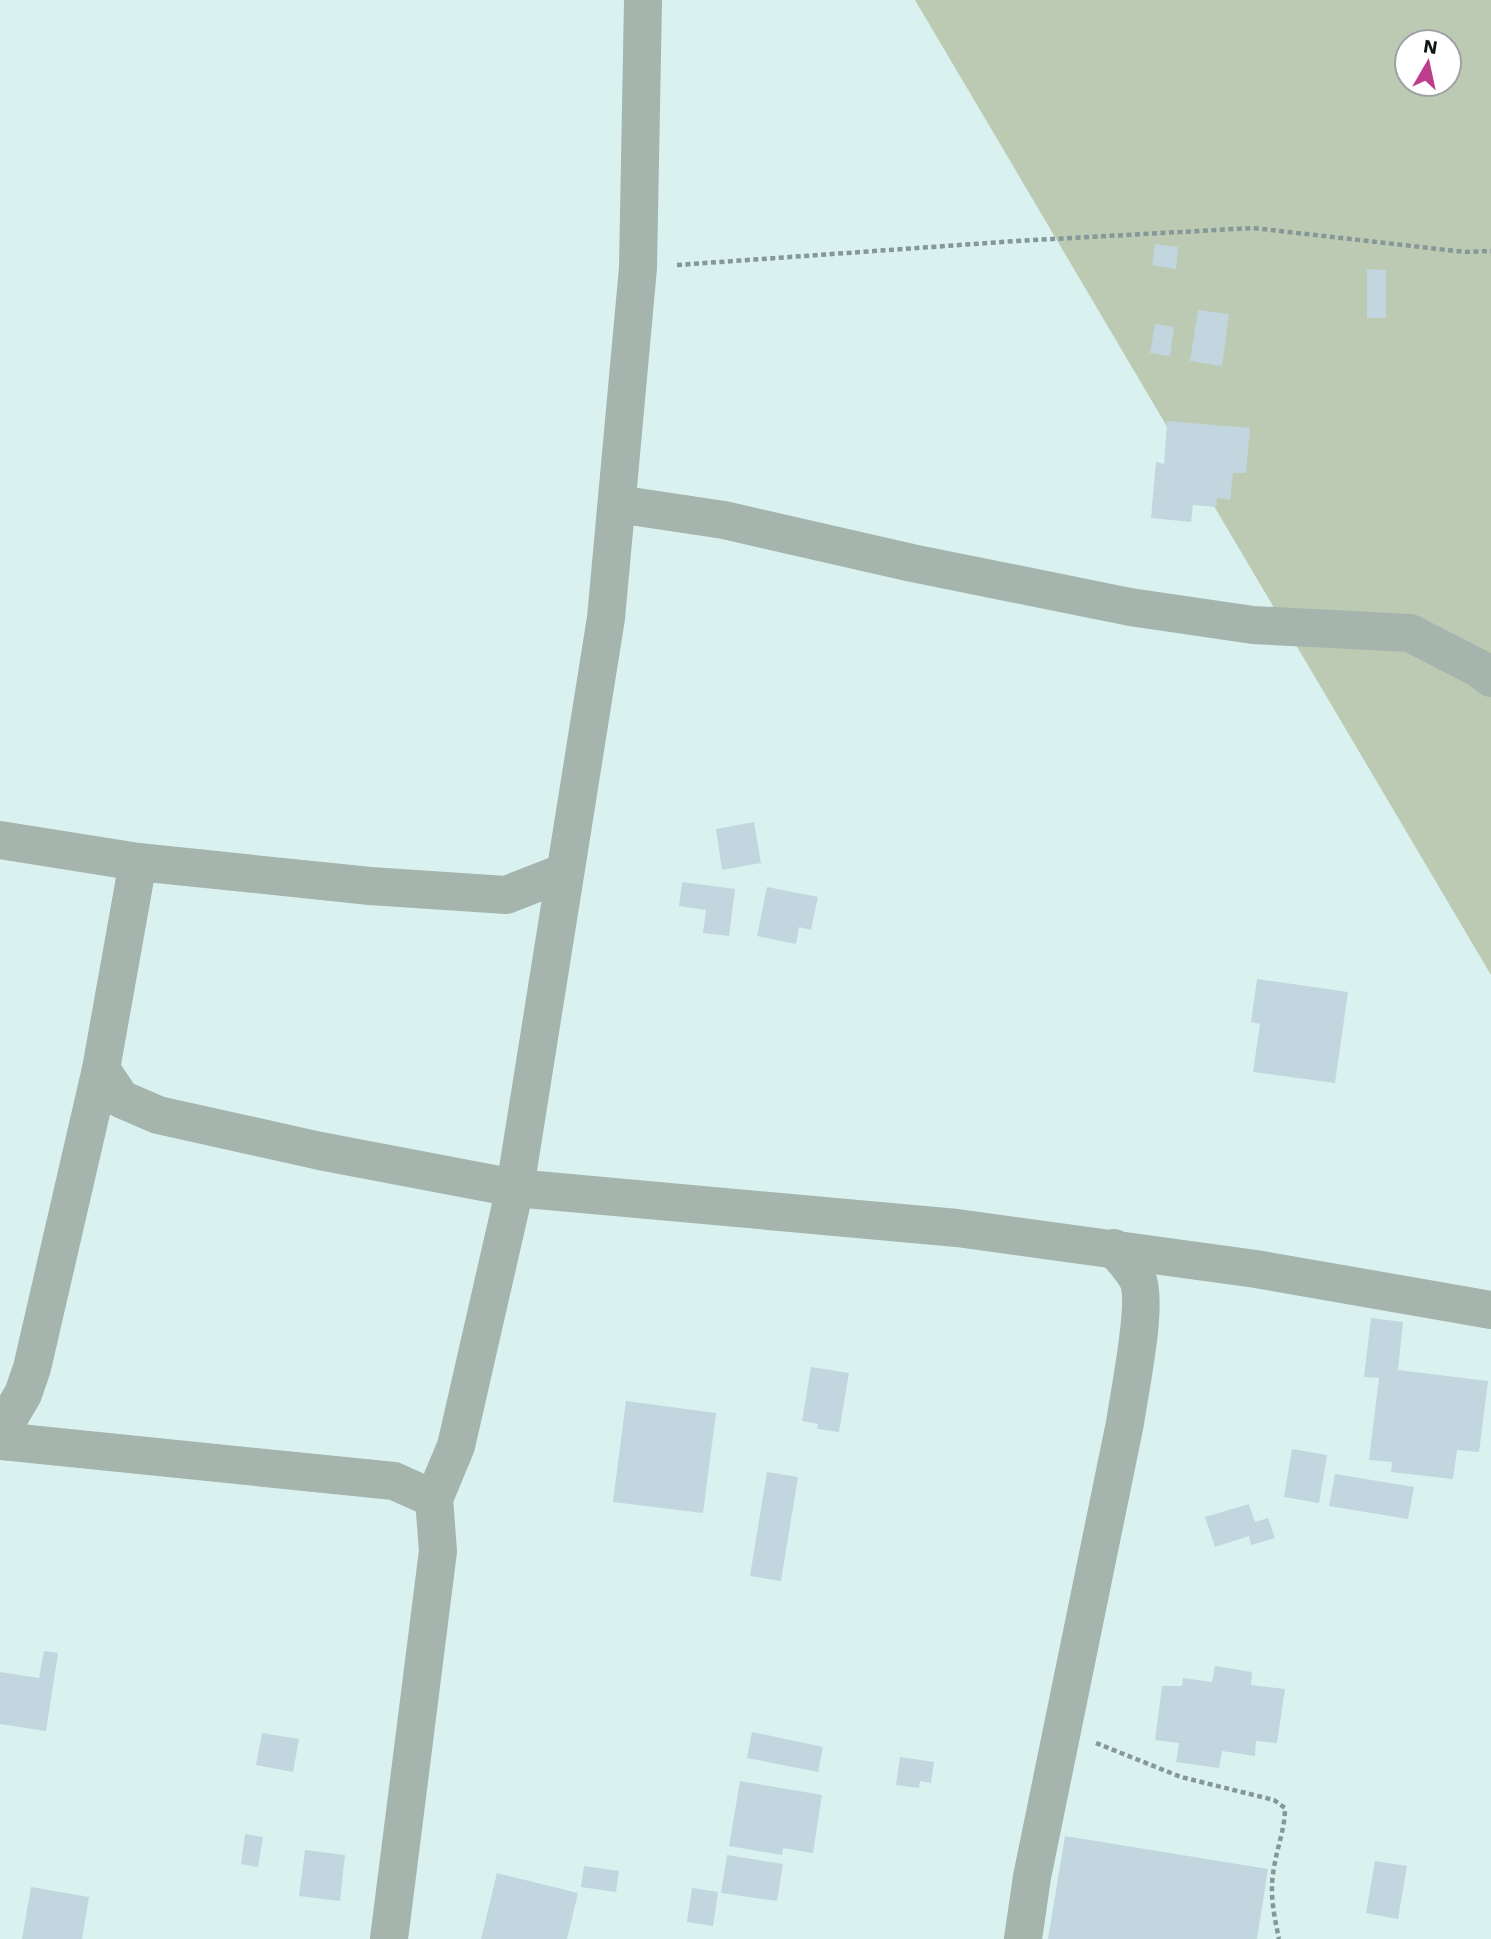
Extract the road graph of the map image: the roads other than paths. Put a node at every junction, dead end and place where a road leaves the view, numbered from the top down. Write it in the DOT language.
graph roads {
  1 [pos="643,0"];
  2 [pos="617,504"];
  3 [pos="1491,678"];
  4 [pos="0,840"];
  5 [pos="138,862"];
  6 [pos="565,872"];
  7 [pos="506,895"];
  8 [pos="555,934"];
  9 [pos="101,1069"];
  10 [pos="515,1188"];
  11 [pos="1114,1248"];
  12 [pos="1491,1310"];
  13 [pos="0,1433"];
  14 [pos="0,1441"];
  15 [pos="434,1499"];
  16 [pos="389,1939"];
  17 [pos="1023,1939"];
  1 -- 2 [label="street"];
  2 -- 3 [label="street"];
  2 -- 6 [label="street"];
  4 -- 5 [label="street"];
  5 -- 7 [label="street"];
  5 -- 9 [label="street"];
  6 -- 7 [label="street"];
  6 -- 8 [label="street"];
  7 -- 8 [label="street"];
  8 -- 10 [label="street"];
  9 -- 10 [label="street"];
  9 -- 13 [label="street"];
  10 -- 11 [label="street"];
  10 -- 15 [label="street"];
  11 -- 12 [label="street"];
  11 -- 17 [label="street"];
  14 -- 15 [label="street"];
  15 -- 16 [label="street"];
}
